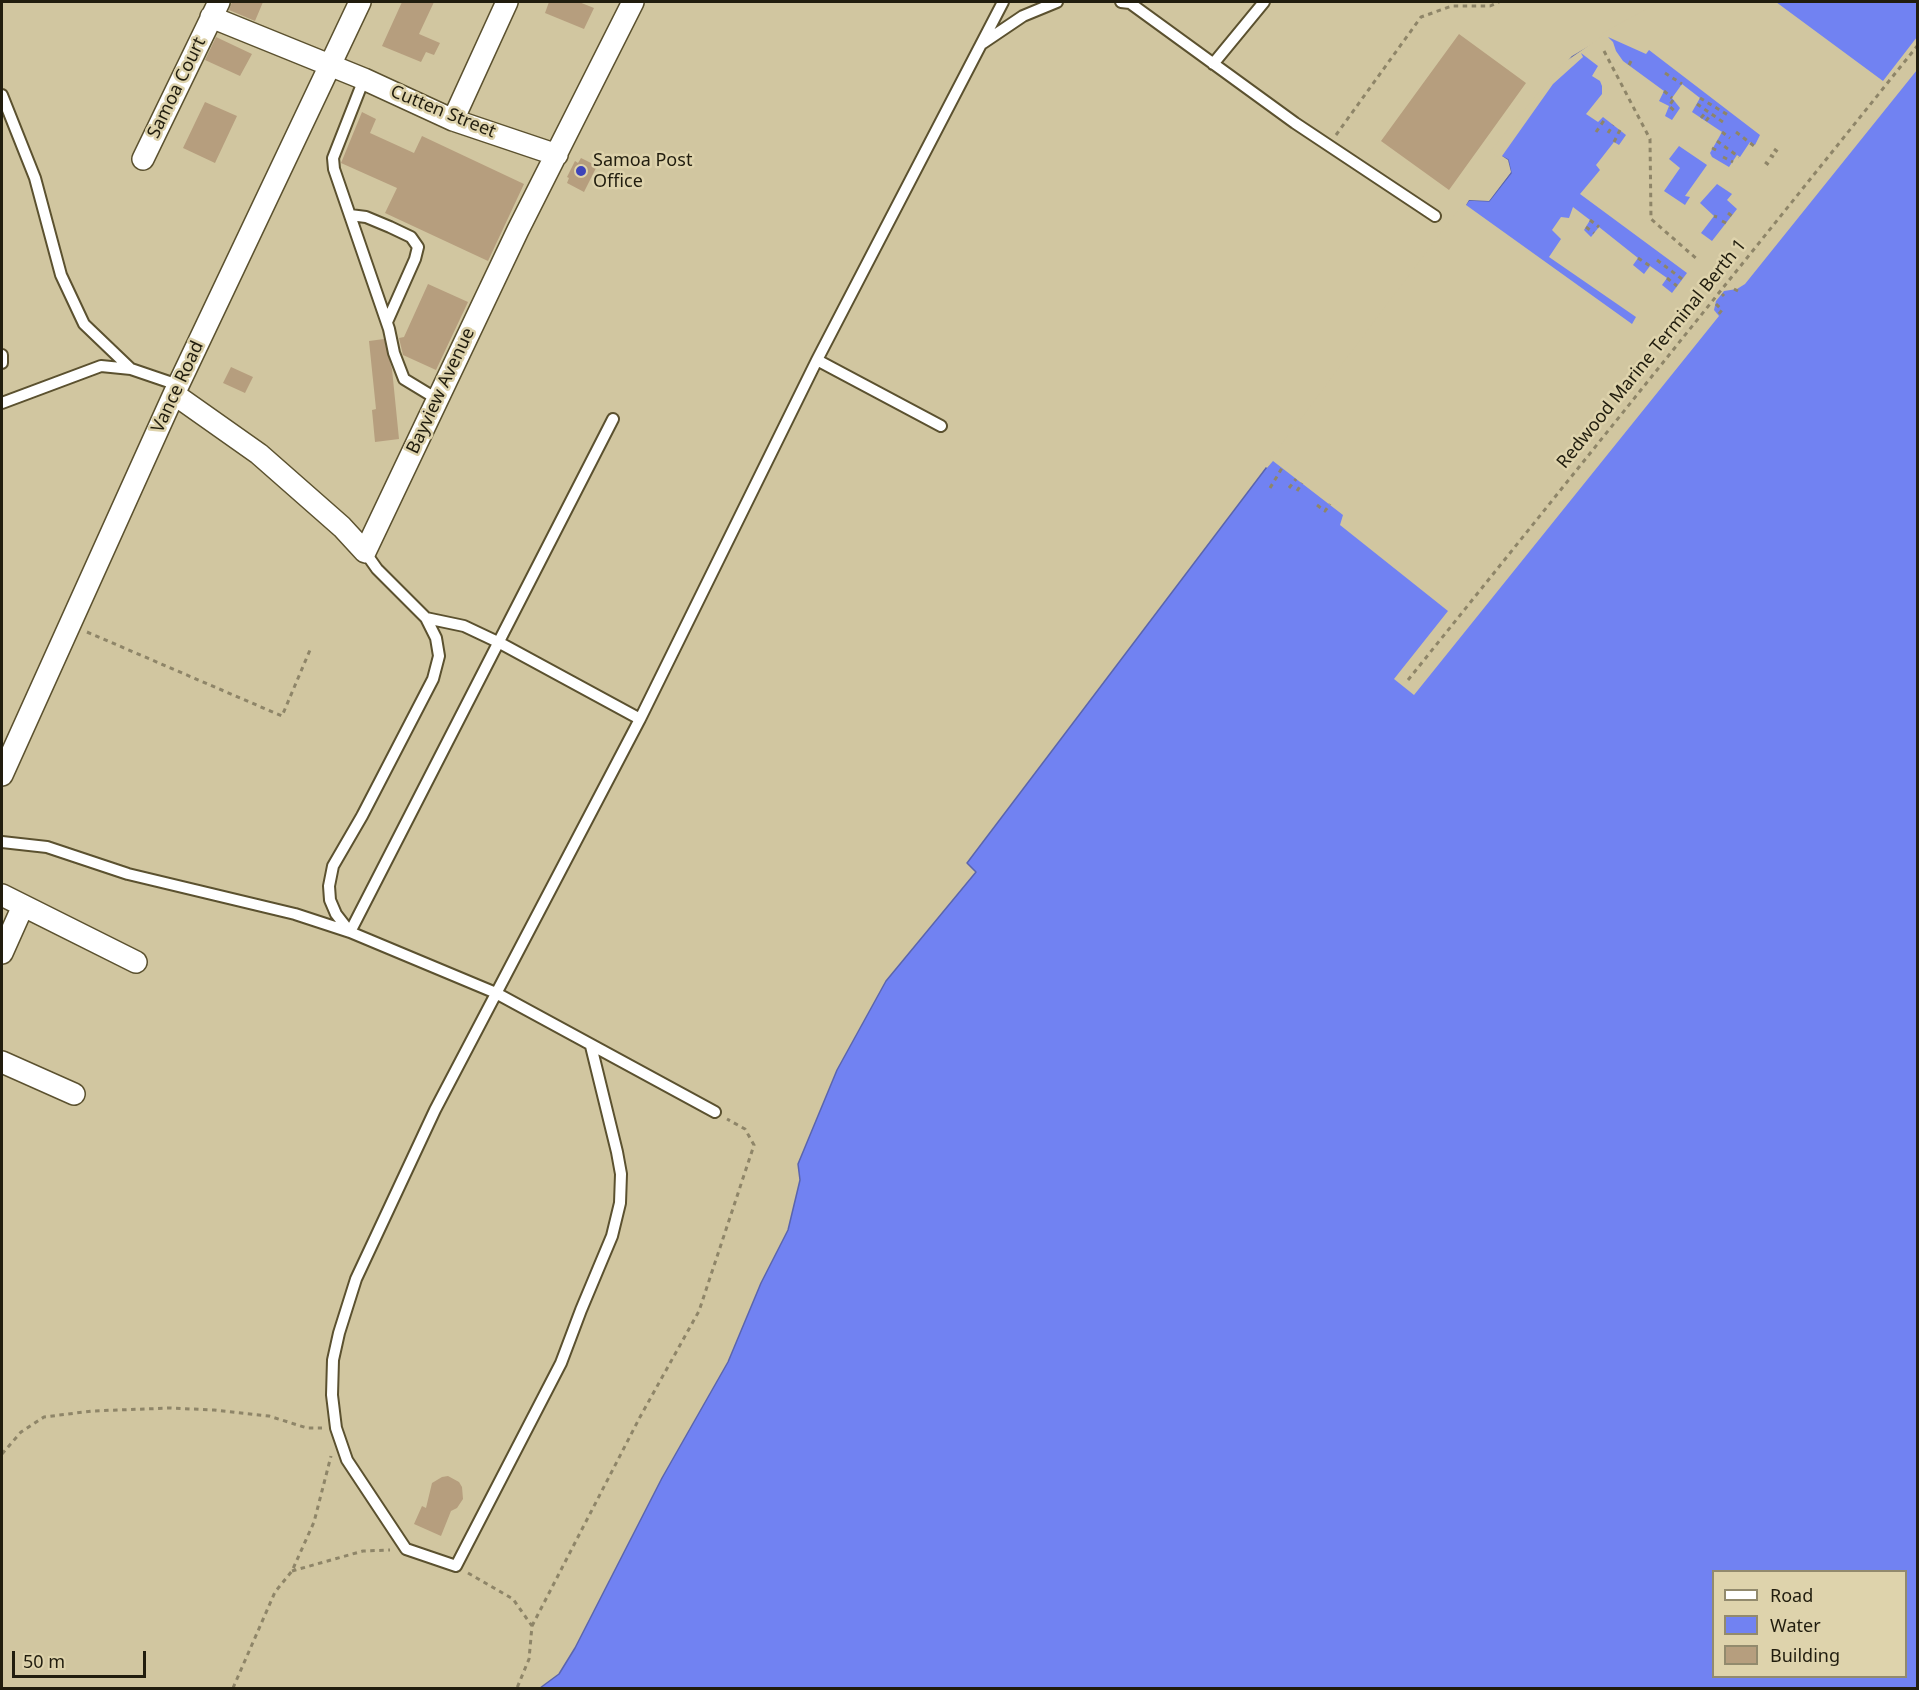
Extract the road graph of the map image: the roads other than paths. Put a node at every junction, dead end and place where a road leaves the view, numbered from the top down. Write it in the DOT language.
graph roads {
  1 [pos="360,2"];
  2 [pos="507,2"];
  3 [pos="633,2"];
  4 [pos="1003,2"];
  5 [pos="1057,2"];
  6 [pos="1121,2"];
  7 [pos="1263,2"];
  8 [pos="215,9"];
  9 [pos="983,43"];
  10 [pos="1214,64"];
  11 [pos="329,66"];
  12 [pos="364,80"];
  13 [pos="2,95"];
  14 [pos="453,120"];
  15 [pos="557,155"];
  16 [pos="143,159"];
  17 [pos="350,215"];
  18 [pos="1435,216"];
  19 [pos="387,322"];
  20 [pos="2,355"];
  21 [pos="817,360"];
  22 [pos="2,363"];
  23 [pos="131,369"];
  24 [pos="176,389"];
  25 [pos="437,399"];
  26 [pos="2,403"];
  27 [pos="613,420"];
  28 [pos="941,426"];
  29 [pos="365,552"];
  30 [pos="426,618"];
  31 [pos="500,642"];
  32 [pos="640,719"];
  33 [pos="2,775"];
  34 [pos="2,842"];
  35 [pos="2,895"];
  36 [pos="23,906"];
  37 [pos="351,933"];
  38 [pos="2,953"];
  39 [pos="136,962"];
  40 [pos="496,993"];
  41 [pos="591,1046"];
  42 [pos="2,1062"];
  43 [pos="74,1094"];
  44 [pos="715,1112"];
  1 -- 11 [label="street, Vance Road"];
  2 -- 14 [label="street"];
  3 -- 15 [label="street, Bayview Avenue"];
  4 -- 9 [label="lane"];
  5 -- 9 [label="lane"];
  6 -- 10 [label="lane"];
  7 -- 10 [label="lane"];
  8 -- 11 [label="street, Cutten Street"];
  8 -- 16 [label="street, Samoa Court"];
  9 -- 21 [label="lane"];
  10 -- 18 [label="lane"];
  11 -- 12 [label="street, Cutten Street"];
  11 -- 24 [label="street, Vance Road"];
  12 -- 14 [label="street, Cutten Street"];
  12 -- 17 [label="lane"];
  13 -- 23 [label="lane"];
  14 -- 15 [label="street, Cutten Street"];
  15 -- 25 [label="street, Bayview Avenue"];
  17 -- 19 [label="lane"];
  17 -- 19 [label="lane"];
  19 -- 25 [label="lane"];
  20 -- 22 [label="lane"];
  21 -- 28 [label="lane"];
  21 -- 32 [label="lane"];
  23 -- 24 [label="lane"];
  23 -- 26 [label="lane"];
  24 -- 29 [label="street"];
  24 -- 33 [label="street, Vance Road"];
  25 -- 29 [label="street, Bayview Avenue"];
  27 -- 31 [label="lane"];
  29 -- 30 [label="lane"];
  30 -- 31 [label="lane"];
  30 -- 37 [label="lane"];
  31 -- 32 [label="lane"];
  31 -- 37 [label="lane"];
  32 -- 40 [label="lane"];
  34 -- 37 [label="lane"];
  35 -- 36 [label="street"];
  36 -- 38 [label="street"];
  36 -- 39 [label="street"];
  37 -- 40 [label="lane"];
  40 -- 41 [label="lane"];
  40 -- 41 [label="lane"];
  41 -- 44 [label="lane"];
  42 -- 43 [label="street"];
}
